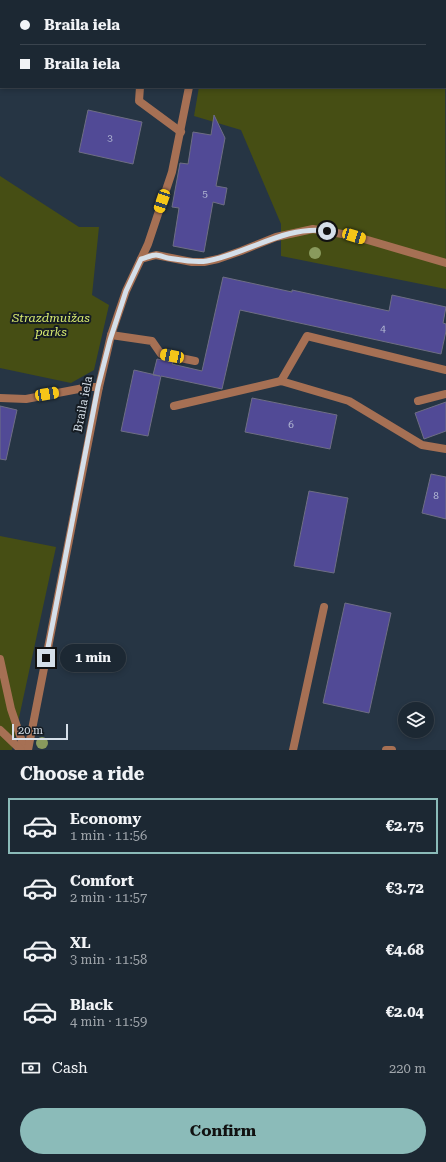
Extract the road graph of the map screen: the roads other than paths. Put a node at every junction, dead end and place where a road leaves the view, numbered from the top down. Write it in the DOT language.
graph roads {
  1 [pos="140,88"];
  2 [pos="189,88"];
  3 [pos="181,132"];
  4 [pos="141,259"];
  5 [pos="446,263"];
  6 [pos="111,335"];
  7 [pos="195,361"];
  8 [pos="446,370"];
  9 [pos="281,381"];
  10 [pos="98,387"];
  11 [pos="446,394"];
  12 [pos="0,398"];
  13 [pos="418,401"];
  14 [pos="174,406"];
  15 [pos="446,449"];
  16 [pos="324,607"];
  17 [pos="0,658"];
  18 [pos="0,730"];
  19 [pos="21,750"];
  20 [pos="25,750"];
  21 [pos="28,750"];
  22 [pos="293,750"];
  23 [pos="386,750"];
  24 [pos="392,750"];
  1 -- 3 [label="street"];
  2 -- 3 [label="street, Braila iela"];
  3 -- 4 [label="street, Braila iela"];
  4 -- 5 [label="street"];
  4 -- 6 [label="street, Braila iela"];
  6 -- 7 [label="street"];
  6 -- 10 [label="street, Braila iela"];
  8 -- 9 [label="street"];
  9 -- 14 [label="street"];
  9 -- 15 [label="street"];
  10 -- 12 [label="street"];
  10 -- 21 [label="street, Braila iela"];
  11 -- 13 [label="street"];
  16 -- 22 [label="street"];
  17 -- 20 [label="street"];
  18 -- 19 [label="street"];
  23 -- 24 [label="street"];
}
